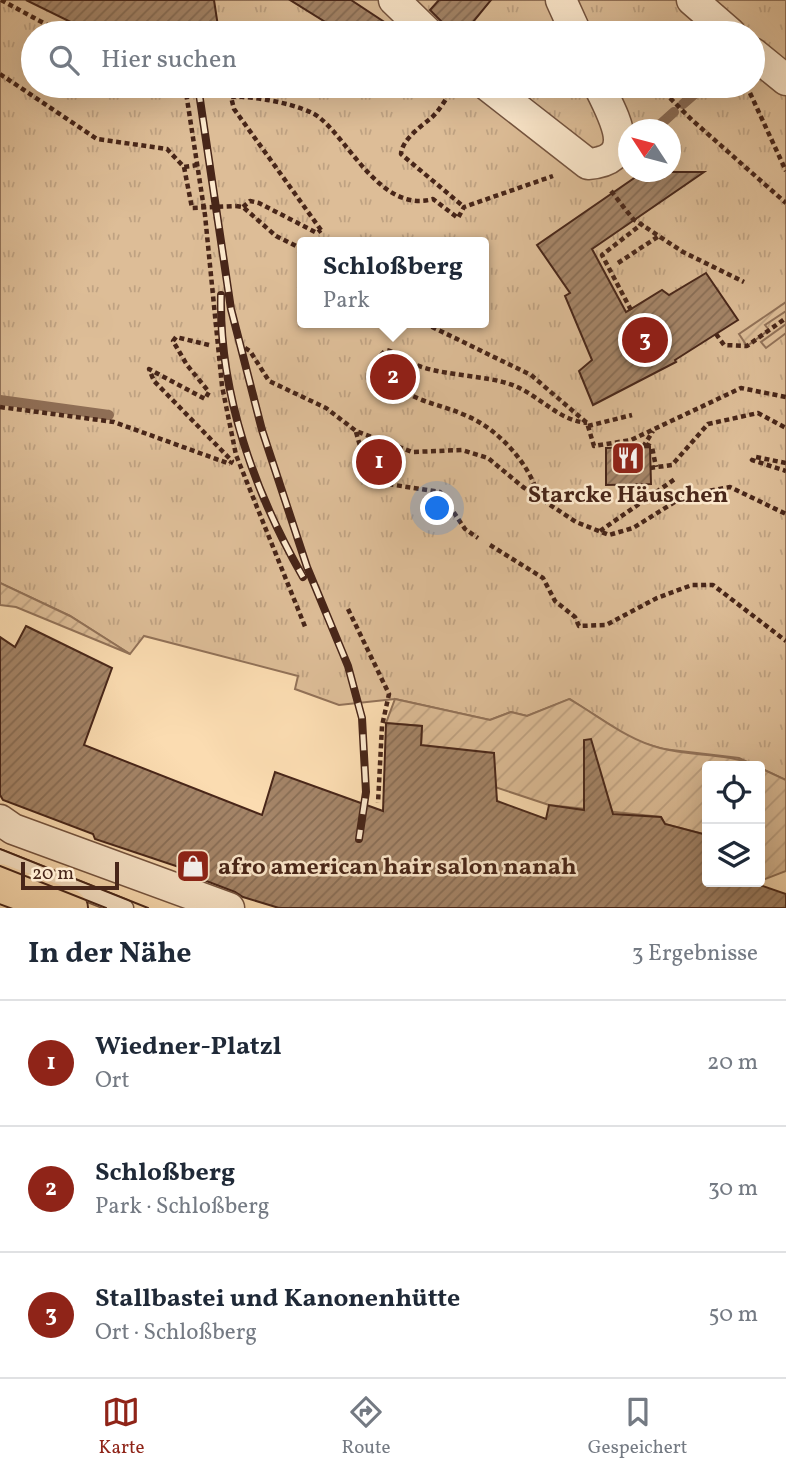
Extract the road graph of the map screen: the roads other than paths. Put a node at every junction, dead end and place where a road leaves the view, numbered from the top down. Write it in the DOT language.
graph roads {
  1 [pos="394,0"];
  2 [pos="561,0"];
  3 [pos="692,0"];
  4 [pos="416,21"];
  5 [pos="571,21"];
  6 [pos="716,21"];
  7 [pos="765,63"];
  8 [pos="786,80"];
  9 [pos="503,98"];
  10 [pos="604,98"];
  11 [pos="0,820"];
  12 [pos="0,858"];
  13 [pos="0,883"];
  14 [pos="68,908"];
  15 [pos="125,908"];
  16 [pos="229,908"];
  1 -- 4 [label="street"];
  2 -- 5 [label="street"];
  3 -- 6 [label="street"];
  7 -- 8 [label="street"];
  9 -- 10 [label="street"];
  11 -- 16 [label="street"];
  12 -- 15 [label="lane"];
  13 -- 14 [label="main road"];
}
